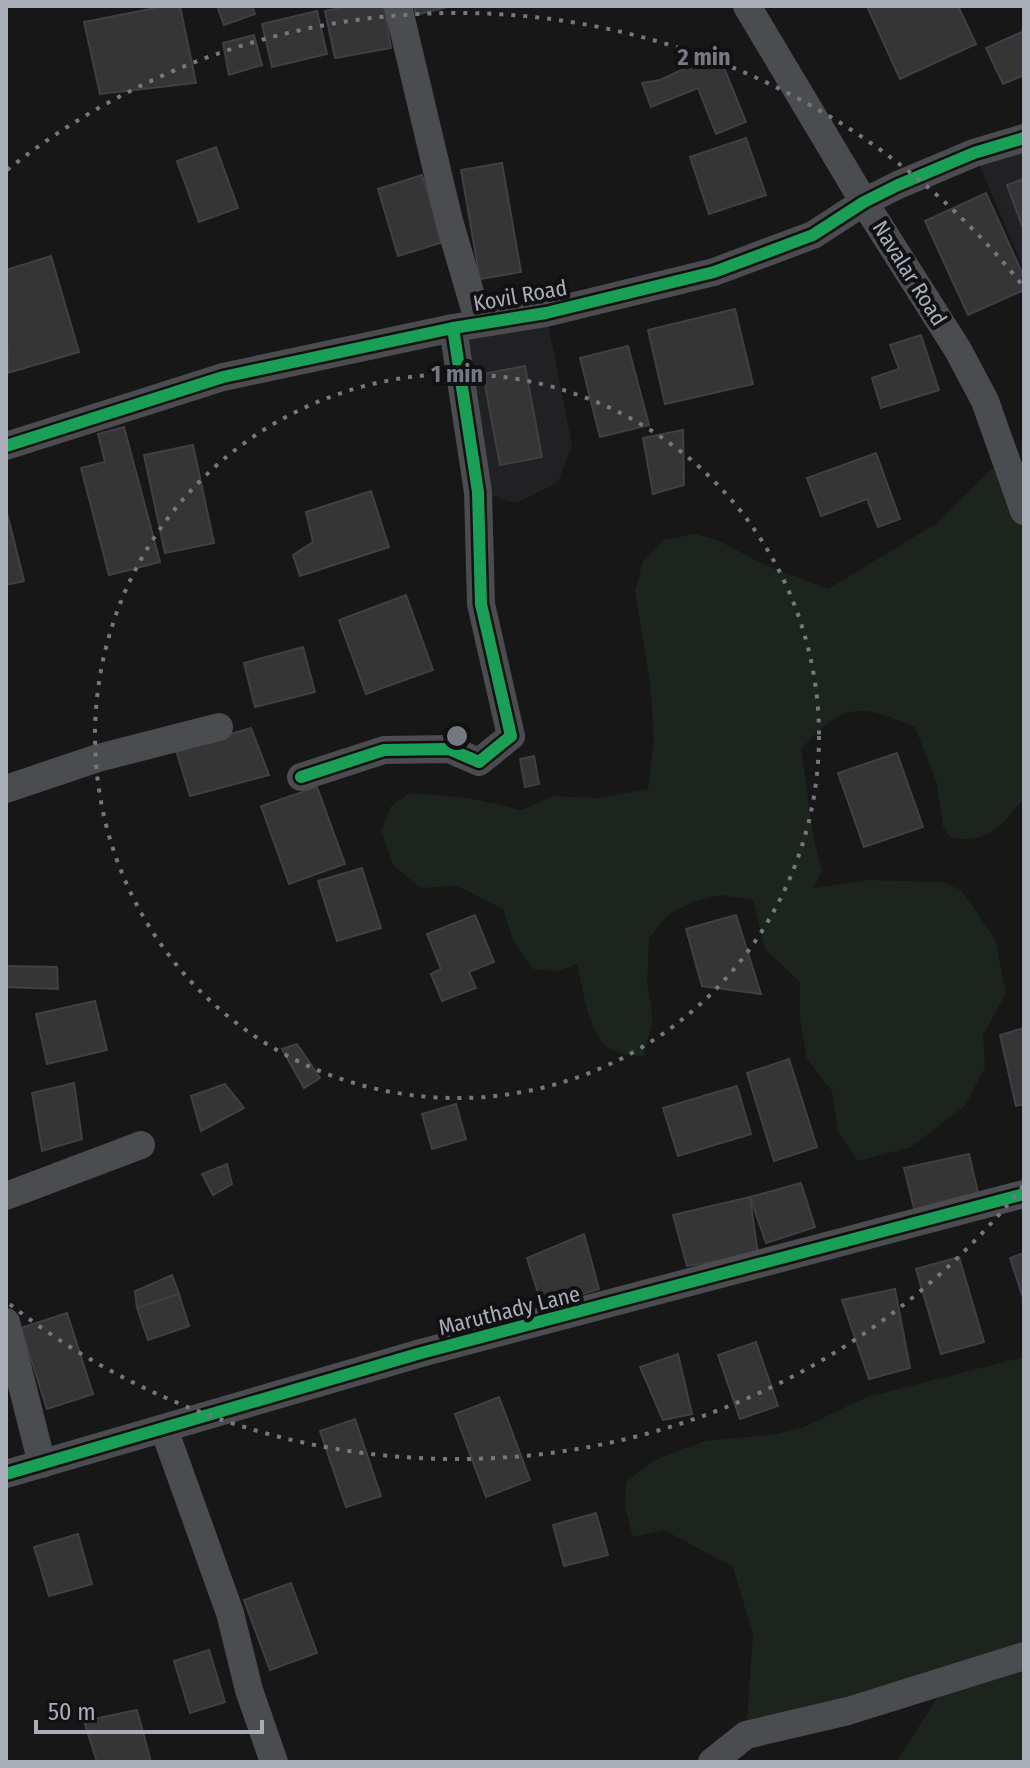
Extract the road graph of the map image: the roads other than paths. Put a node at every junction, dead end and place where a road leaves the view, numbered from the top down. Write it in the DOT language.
graph roads {
  1 [pos="398,6"];
  2 [pos="747,6"];
  3 [pos="1024,138"];
  4 [pos="864,202"];
  5 [pos="466,325"];
  6 [pos="6,446"];
  7 [pos="1024,511"];
  8 [pos="219,727"];
  9 [pos="301,777"];
  10 [pos="6,789"];
  11 [pos="141,1145"];
  12 [pos="1024,1194"];
  13 [pos="6,1196"];
  14 [pos="6,1322"];
  15 [pos="164,1429"];
  16 [pos="42,1464"];
  17 [pos="6,1474"];
  18 [pos="1024,1656"];
  19 [pos="274,1762"];
  20 [pos="712,1762"];
  1 -- 5 [label="street"];
  2 -- 4 [label="street, Navalar Road"];
  3 -- 4 [label="street, Kovil Road"];
  4 -- 5 [label="street, Kovil Road"];
  4 -- 7 [label="street, Navalar Road"];
  5 -- 6 [label="street, Kovil Road"];
  5 -- 9 [label="street"];
  8 -- 10 [label="street"];
  11 -- 13 [label="street"];
  12 -- 15 [label="street, Maruthady Lane"];
  14 -- 16 [label="street"];
  15 -- 16 [label="street, Maruthady Lane"];
  15 -- 19 [label="street"];
  16 -- 17 [label="street, Maruthady Lane"];
  18 -- 20 [label="street"];
}
